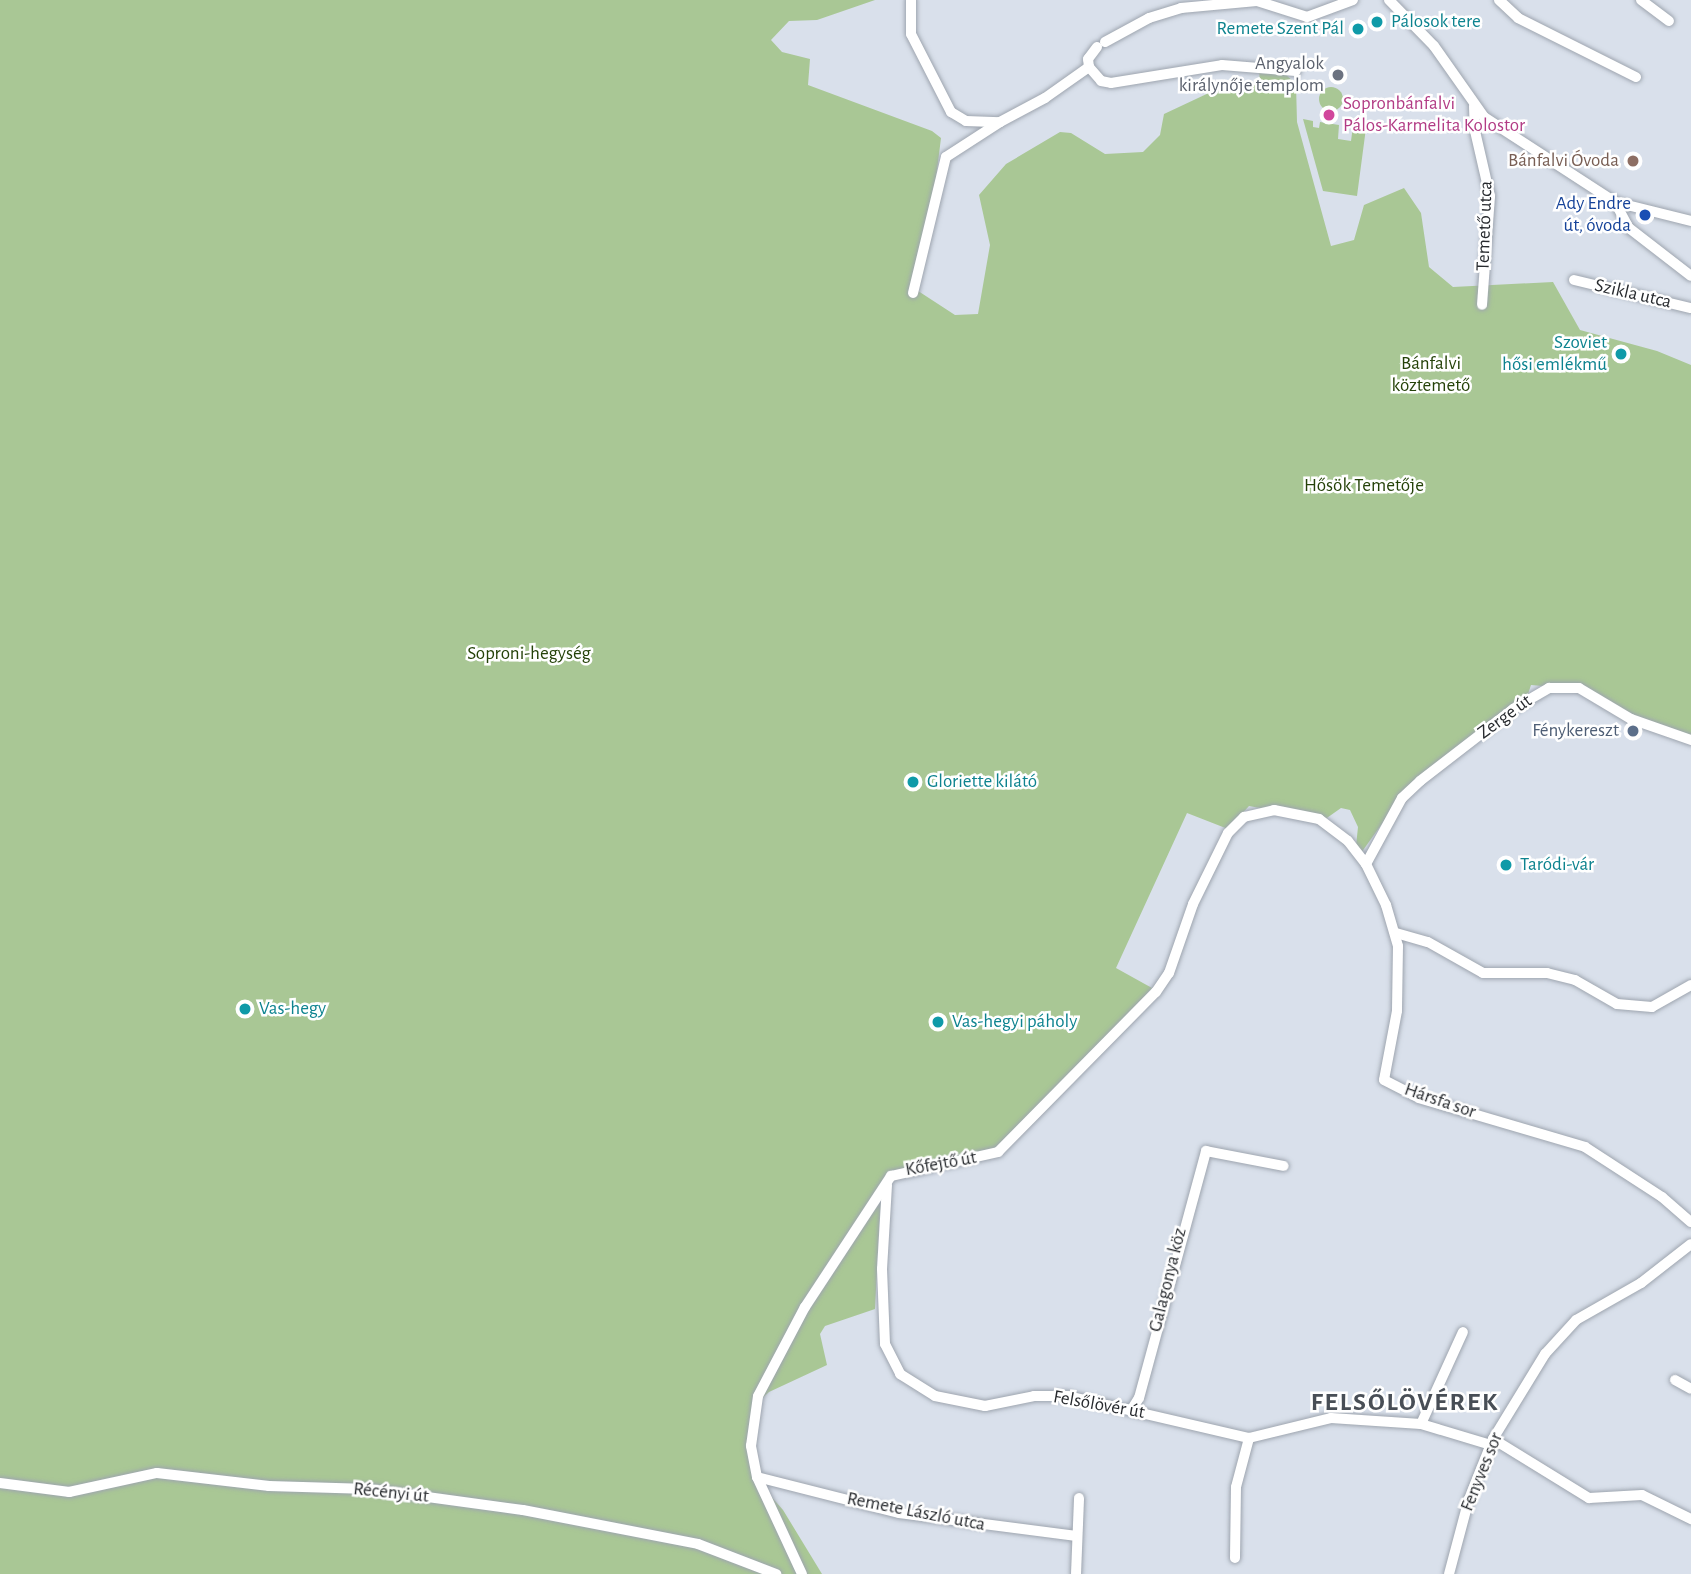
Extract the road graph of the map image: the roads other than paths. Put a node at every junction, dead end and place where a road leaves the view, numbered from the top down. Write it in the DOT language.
graph roads {
  1 [pos="911,0"];
  2 [pos="1353,0"];
  3 [pos="1390,0"];
  4 [pos="1499,0"];
  5 [pos="1641,0"];
  6 [pos="1669,21"];
  7 [pos="1089,67"];
  8 [pos="1296,71"];
  9 [pos="1636,77"];
  10 [pos="1474,106"];
  11 [pos="1000,122"];
  12 [pos="1615,202"];
  13 [pos="1691,221"];
  14 [pos="1691,276"];
  15 [pos="1574,281"];
  16 [pos="913,293"];
  17 [pos="1482,305"];
  18 [pos="1691,309"];
  19 [pos="1691,740"];
  20 [pos="1339,834"];
  21 [pos="1366,864"];
  22 [pos="1396,933"];
  23 [pos="1691,985"];
  24 [pos="1284,1166"];
  25 [pos="887,1185"];
  26 [pos="1691,1222"];
  27 [pos="1691,1244"];
  28 [pos="1462,1332"];
  29 [pos="1675,1380"];
  30 [pos="1691,1389"];
  31 [pos="1132,1409"];
  32 [pos="1421,1424"];
  33 [pos="1249,1438"];
  34 [pos="1492,1442"];
  35 [pos="757,1477"];
  36 [pos="0,1483"];
  37 [pos="1079,1498"];
  38 [pos="1691,1519"];
  39 [pos="1077,1536"];
  40 [pos="1235,1558"];
  41 [pos="776,1574"];
  42 [pos="802,1574"];
  43 [pos="1076,1574"];
  44 [pos="1449,1574"];
  1 -- 11 [label="street"];
  2 -- 7 [label="street"];
  3 -- 10 [label="street"];
  4 -- 9 [label="street"];
  5 -- 6 [label="street"];
  7 -- 8 [label="street"];
  7 -- 11 [label="street"];
  10 -- 12 [label="street"];
  10 -- 17 [label="street, Temető utca"];
  11 -- 16 [label="street"];
  12 -- 13 [label="street"];
  12 -- 14 [label="street, Szikla utca"];
  15 -- 18 [label="street, Szikla utca"];
  19 -- 21 [label="street, Zerge út"];
  20 -- 21 [label="street, Hársfa sor"];
  20 -- 25 [label="street, Kőfejtő út"];
  21 -- 22 [label="street, Hársfa sor"];
  22 -- 23 [label="street"];
  22 -- 26 [label="street, Hársfa sor"];
  24 -- 31 [label="street, Galagonya köz"];
  25 -- 31 [label="street, Felsőlövér út"];
  25 -- 35 [label="street, Kőfejtő út"];
  27 -- 34 [label="street, Fenyves sor"];
  28 -- 32 [label="street"];
  29 -- 30 [label="street"];
  31 -- 33 [label="street, Felsőlövér út"];
  32 -- 33 [label="street, Felsőlövér út"];
  32 -- 34 [label="street, Felsőlövér út"];
  33 -- 40 [label="street"];
  34 -- 38 [label="street, Felsőlövér út"];
  34 -- 44 [label="street, Fenyves sor"];
  35 -- 39 [label="street, Remete László utca"];
  35 -- 42 [label="street, Kőfejtő út"];
  36 -- 41 [label="street, Récényi út"];
  37 -- 39 [label="street"];
  39 -- 43 [label="street"];
}
